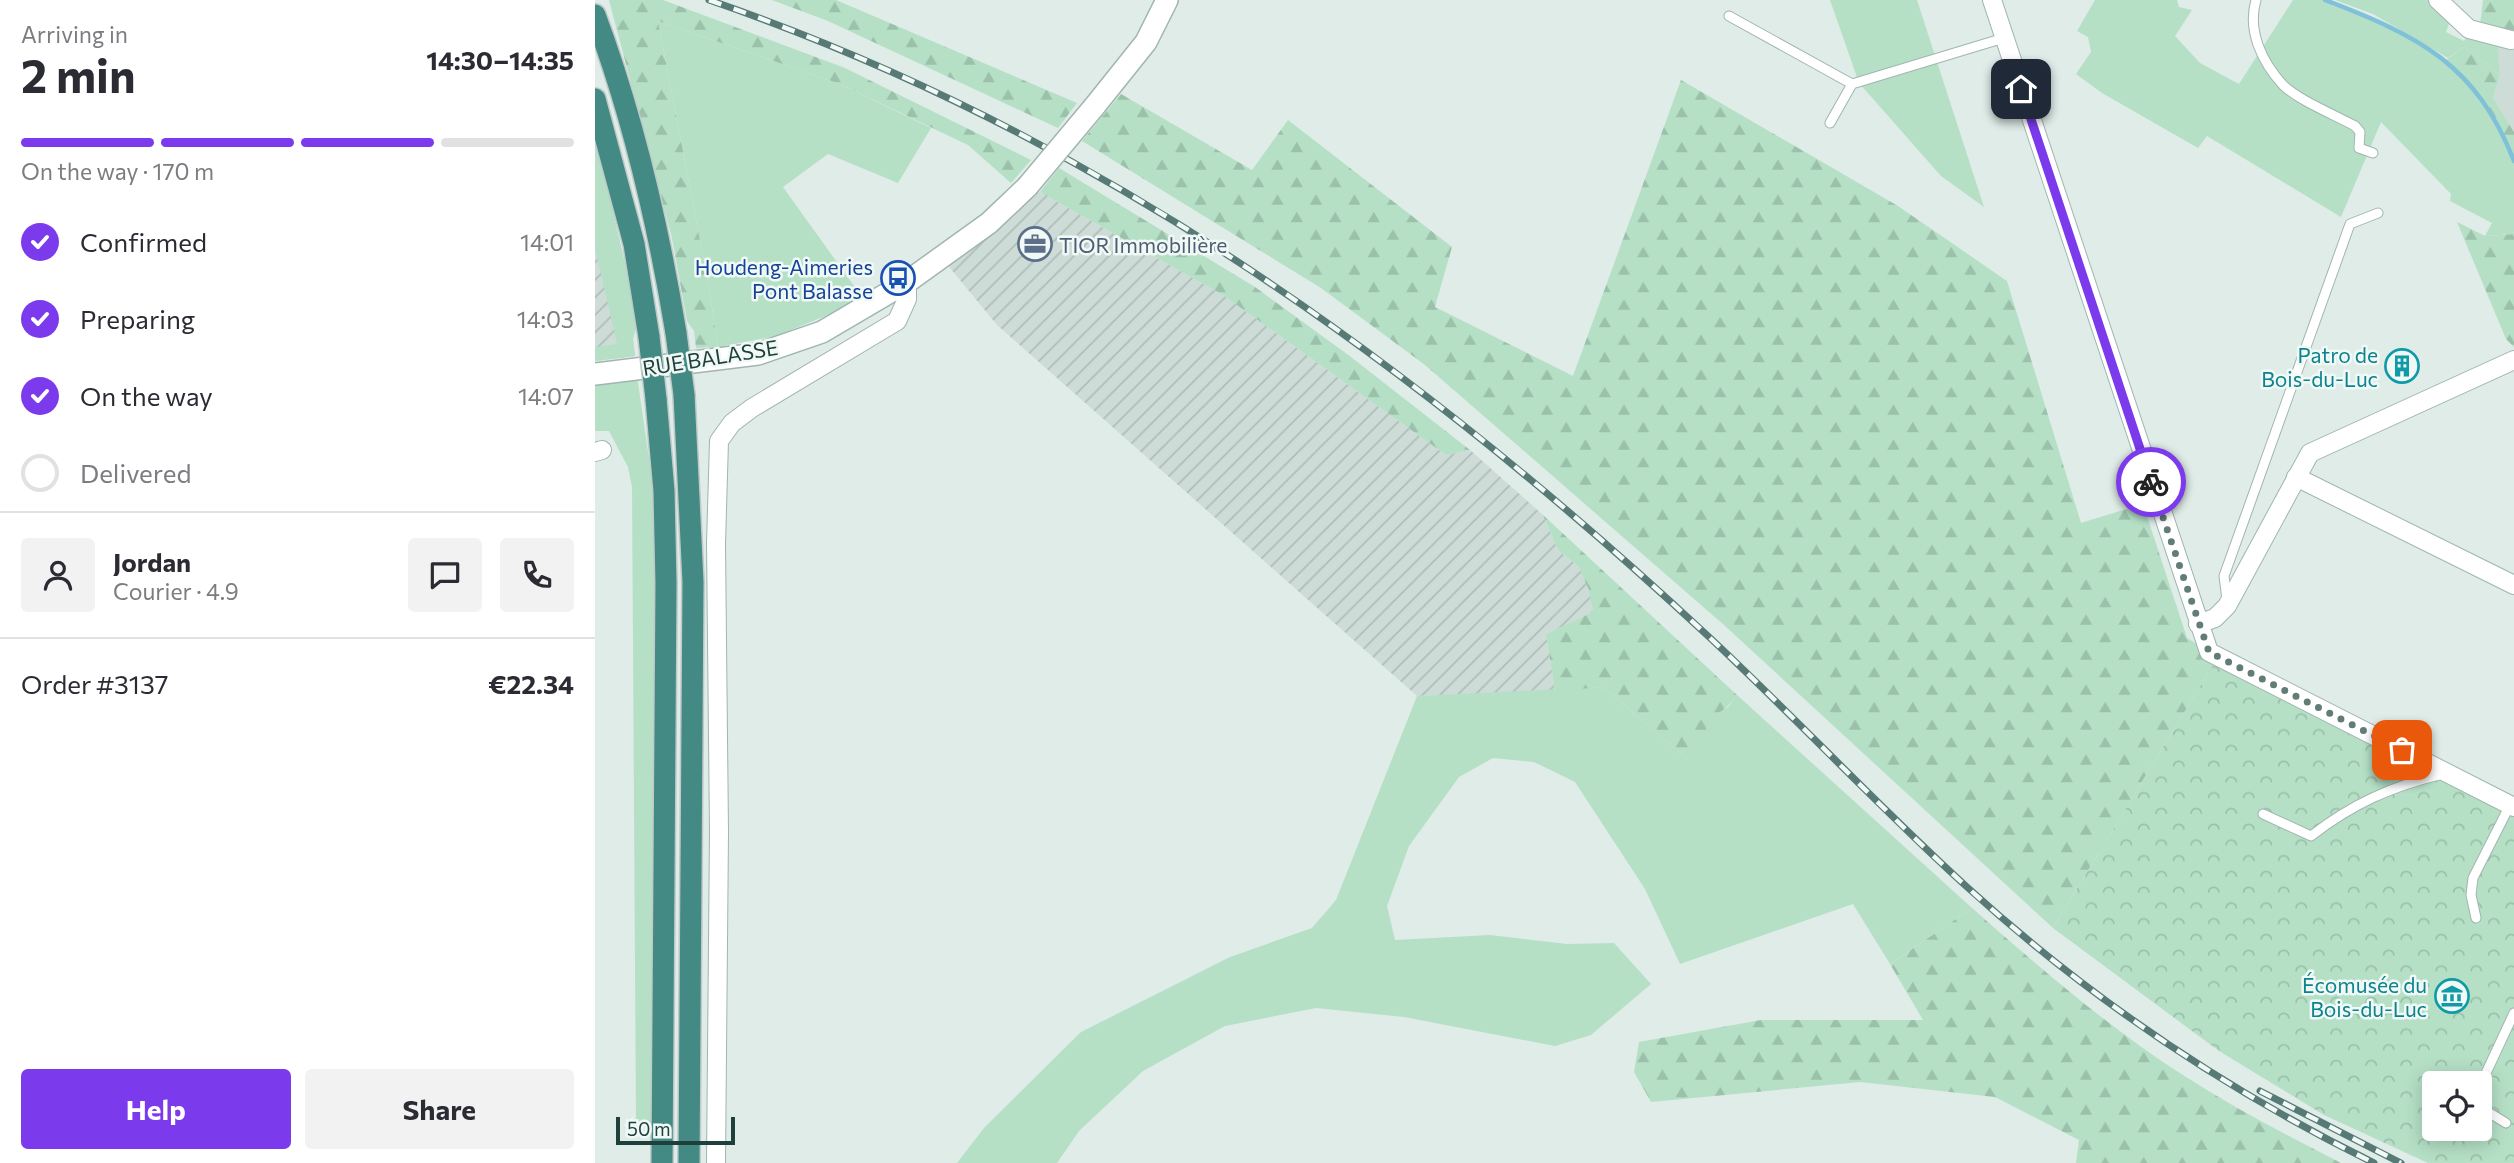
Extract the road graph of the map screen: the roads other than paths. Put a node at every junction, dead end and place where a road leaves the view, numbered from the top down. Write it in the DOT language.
graph roads {
  1 [pos="1167,0"];
  2 [pos="1991,0"];
  3 [pos="2256,0"];
  4 [pos="2438,0"];
  5 [pos="595,15"];
  6 [pos="1729,16"];
  7 [pos="2004,38"];
  8 [pos="2513,40"];
  9 [pos="1852,84"];
  10 [pos="595,99"];
  11 [pos="1830,123"];
  12 [pos="2372,153"];
  13 [pos="2378,213"];
  14 [pos="907,282"];
  15 [pos="2514,359"];
  16 [pos="595,374"];
  17 [pos="2296,477"];
  18 [pos="2514,585"];
  19 [pos="2227,606"];
  20 [pos="2198,624"];
  21 [pos="2447,773"];
  22 [pos="2513,803"];
  23 [pos="2263,814"];
  24 [pos="2476,918"];
  25 [pos="2514,1013"];
  26 [pos="2487,1071"];
  27 [pos="2492,1114"];
  28 [pos="2506,1123"];
  29 [pos="662,1163"];
  30 [pos="689,1163"];
  31 [pos="716,1163"];
  1 -- 14 [label="street, RUE BALASSE, bridge"];
  2 -- 7 [label="street"];
  3 -- 12 [label="lane"];
  4 -- 8 [label="street"];
  5 -- 30 [label="highway, bridge"];
  6 -- 9 [label="lane"];
  7 -- 9 [label="lane"];
  7 -- 20 [label="street"];
  9 -- 11 [label="lane"];
  10 -- 29 [label="highway, bridge"];
  13 -- 19 [label="lane"];
  14 -- 16 [label="street, RUE BALASSE"];
  14 -- 31 [label="street"];
  15 -- 17 [label="street"];
  17 -- 18 [label="street"];
  17 -- 19 [label="street"];
  19 -- 20 [label="street"];
  20 -- 21 [label="street"];
  21 -- 22 [label="street"];
  21 -- 23 [label="lane"];
  22 -- 24 [label="lane"];
  25 -- 26 [label="lane"];
  27 -- 28 [label="lane"];
}
